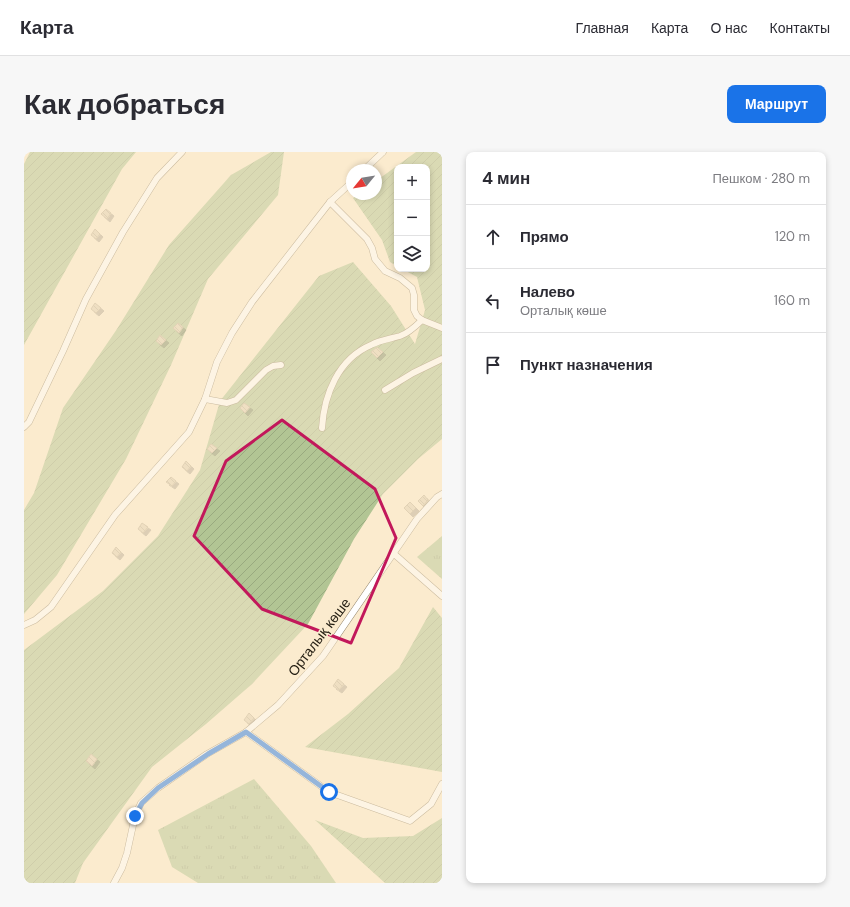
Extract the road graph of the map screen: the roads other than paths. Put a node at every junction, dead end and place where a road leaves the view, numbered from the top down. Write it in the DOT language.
graph roads {
  1 [pos="182,152"];
  2 [pos="383,152"];
  3 [pos="370,164"];
  4 [pos="346,187"];
  5 [pos="330,202"];
  6 [pos="422,320"];
  7 [pos="442,328"];
  8 [pos="442,359"];
  9 [pos="281,365"];
  10 [pos="385,390"];
  11 [pos="205,400"];
  12 [pos="24,426"];
  13 [pos="322,428"];
  14 [pos="442,494"];
  15 [pos="393,553"];
  16 [pos="442,596"];
  17 [pos="24,625"];
  18 [pos="246,732"];
  19 [pos="442,784"];
  20 [pos="114,883"];
  1 -- 12 [label="street"];
  2 -- 3 [label="street"];
  4 -- 5 [label="street"];
  5 -- 6 [label="street"];
  5 -- 11 [label="street"];
  6 -- 7 [label="street"];
  6 -- 13 [label="street"];
  8 -- 10 [label="street"];
  9 -- 11 [label="street"];
  11 -- 17 [label="street"];
  14 -- 15 [label="street, Орталық көше"];
  15 -- 16 [label="street"];
  15 -- 18 [label="street, Орталық көше"];
  18 -- 19 [label="street"];
  18 -- 20 [label="street, Орталық көше"];
}
